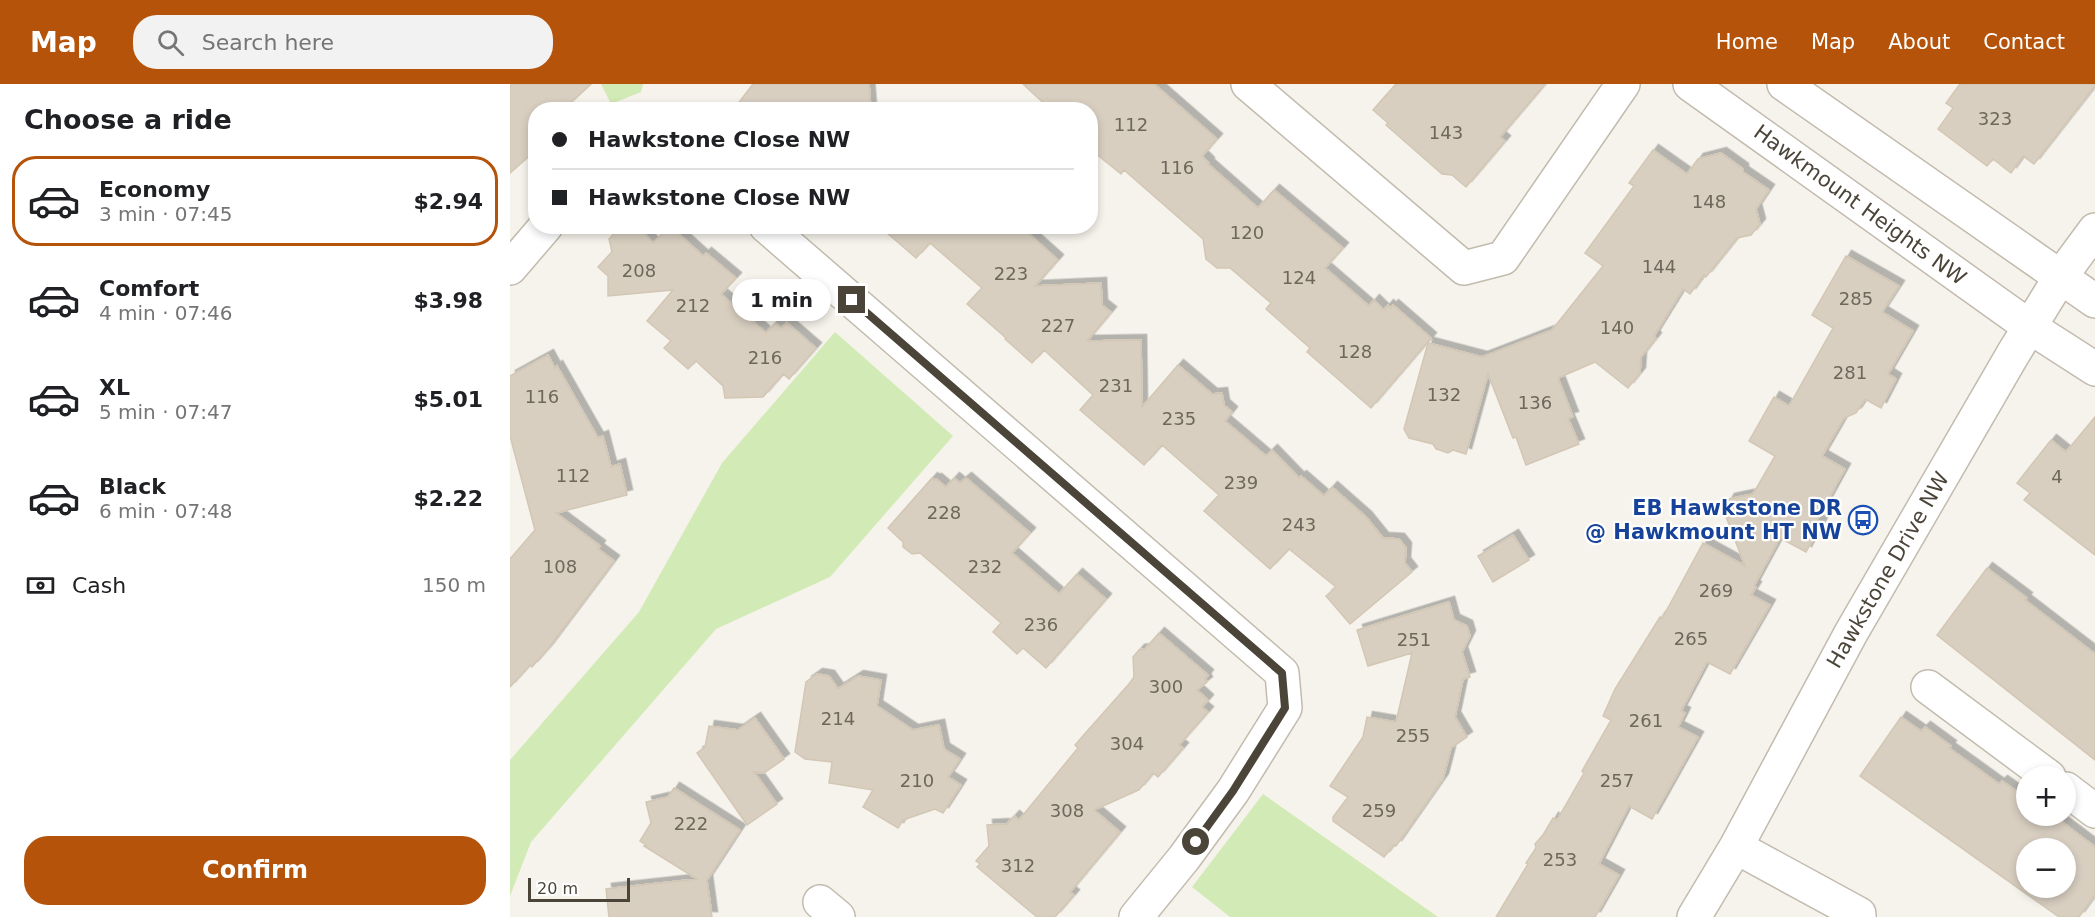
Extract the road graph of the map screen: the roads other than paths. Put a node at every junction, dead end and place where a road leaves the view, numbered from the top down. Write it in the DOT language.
graph roads {
  1 [pos="1248,84"];
  2 [pos="1623,84"];
  3 [pos="1690,84"];
  4 [pos="1784,84"];
  5 [pos="2095,230"];
  6 [pos="539,234"];
  7 [pos="775,234"];
  8 [pos="510,268"];
  9 [pos="2061,276"];
  10 [pos="2095,301"];
  11 [pos="2030,327"];
  12 [pos="2095,369"];
  13 [pos="1928,687"];
  14 [pos="2034,766"];
  15 [pos="2076,797"];
  16 [pos="2095,812"];
  17 [pos="1736,847"];
  18 [pos="1136,917"];
  19 [pos="1694,917"];
  20 [pos="1859,917"];
  1 -- 2 [label="street"];
  3 -- 11 [label="street, Hawkmount Heights NW"];
  4 -- 9 [label="street"];
  5 -- 9 [label="street, Hawkstone Drive NW"];
  6 -- 8 [label="street"];
  7 -- 18 [label="street"];
  9 -- 10 [label="street"];
  9 -- 11 [label="street, Hawkstone Drive NW"];
  11 -- 12 [label="street, Hawkmount Heights NW"];
  11 -- 17 [label="street, Hawkstone Drive NW"];
  13 -- 14 [label="street"];
  15 -- 16 [label="street"];
  17 -- 19 [label="street, Hawkstone Drive NW"];
  17 -- 20 [label="street"];
}
